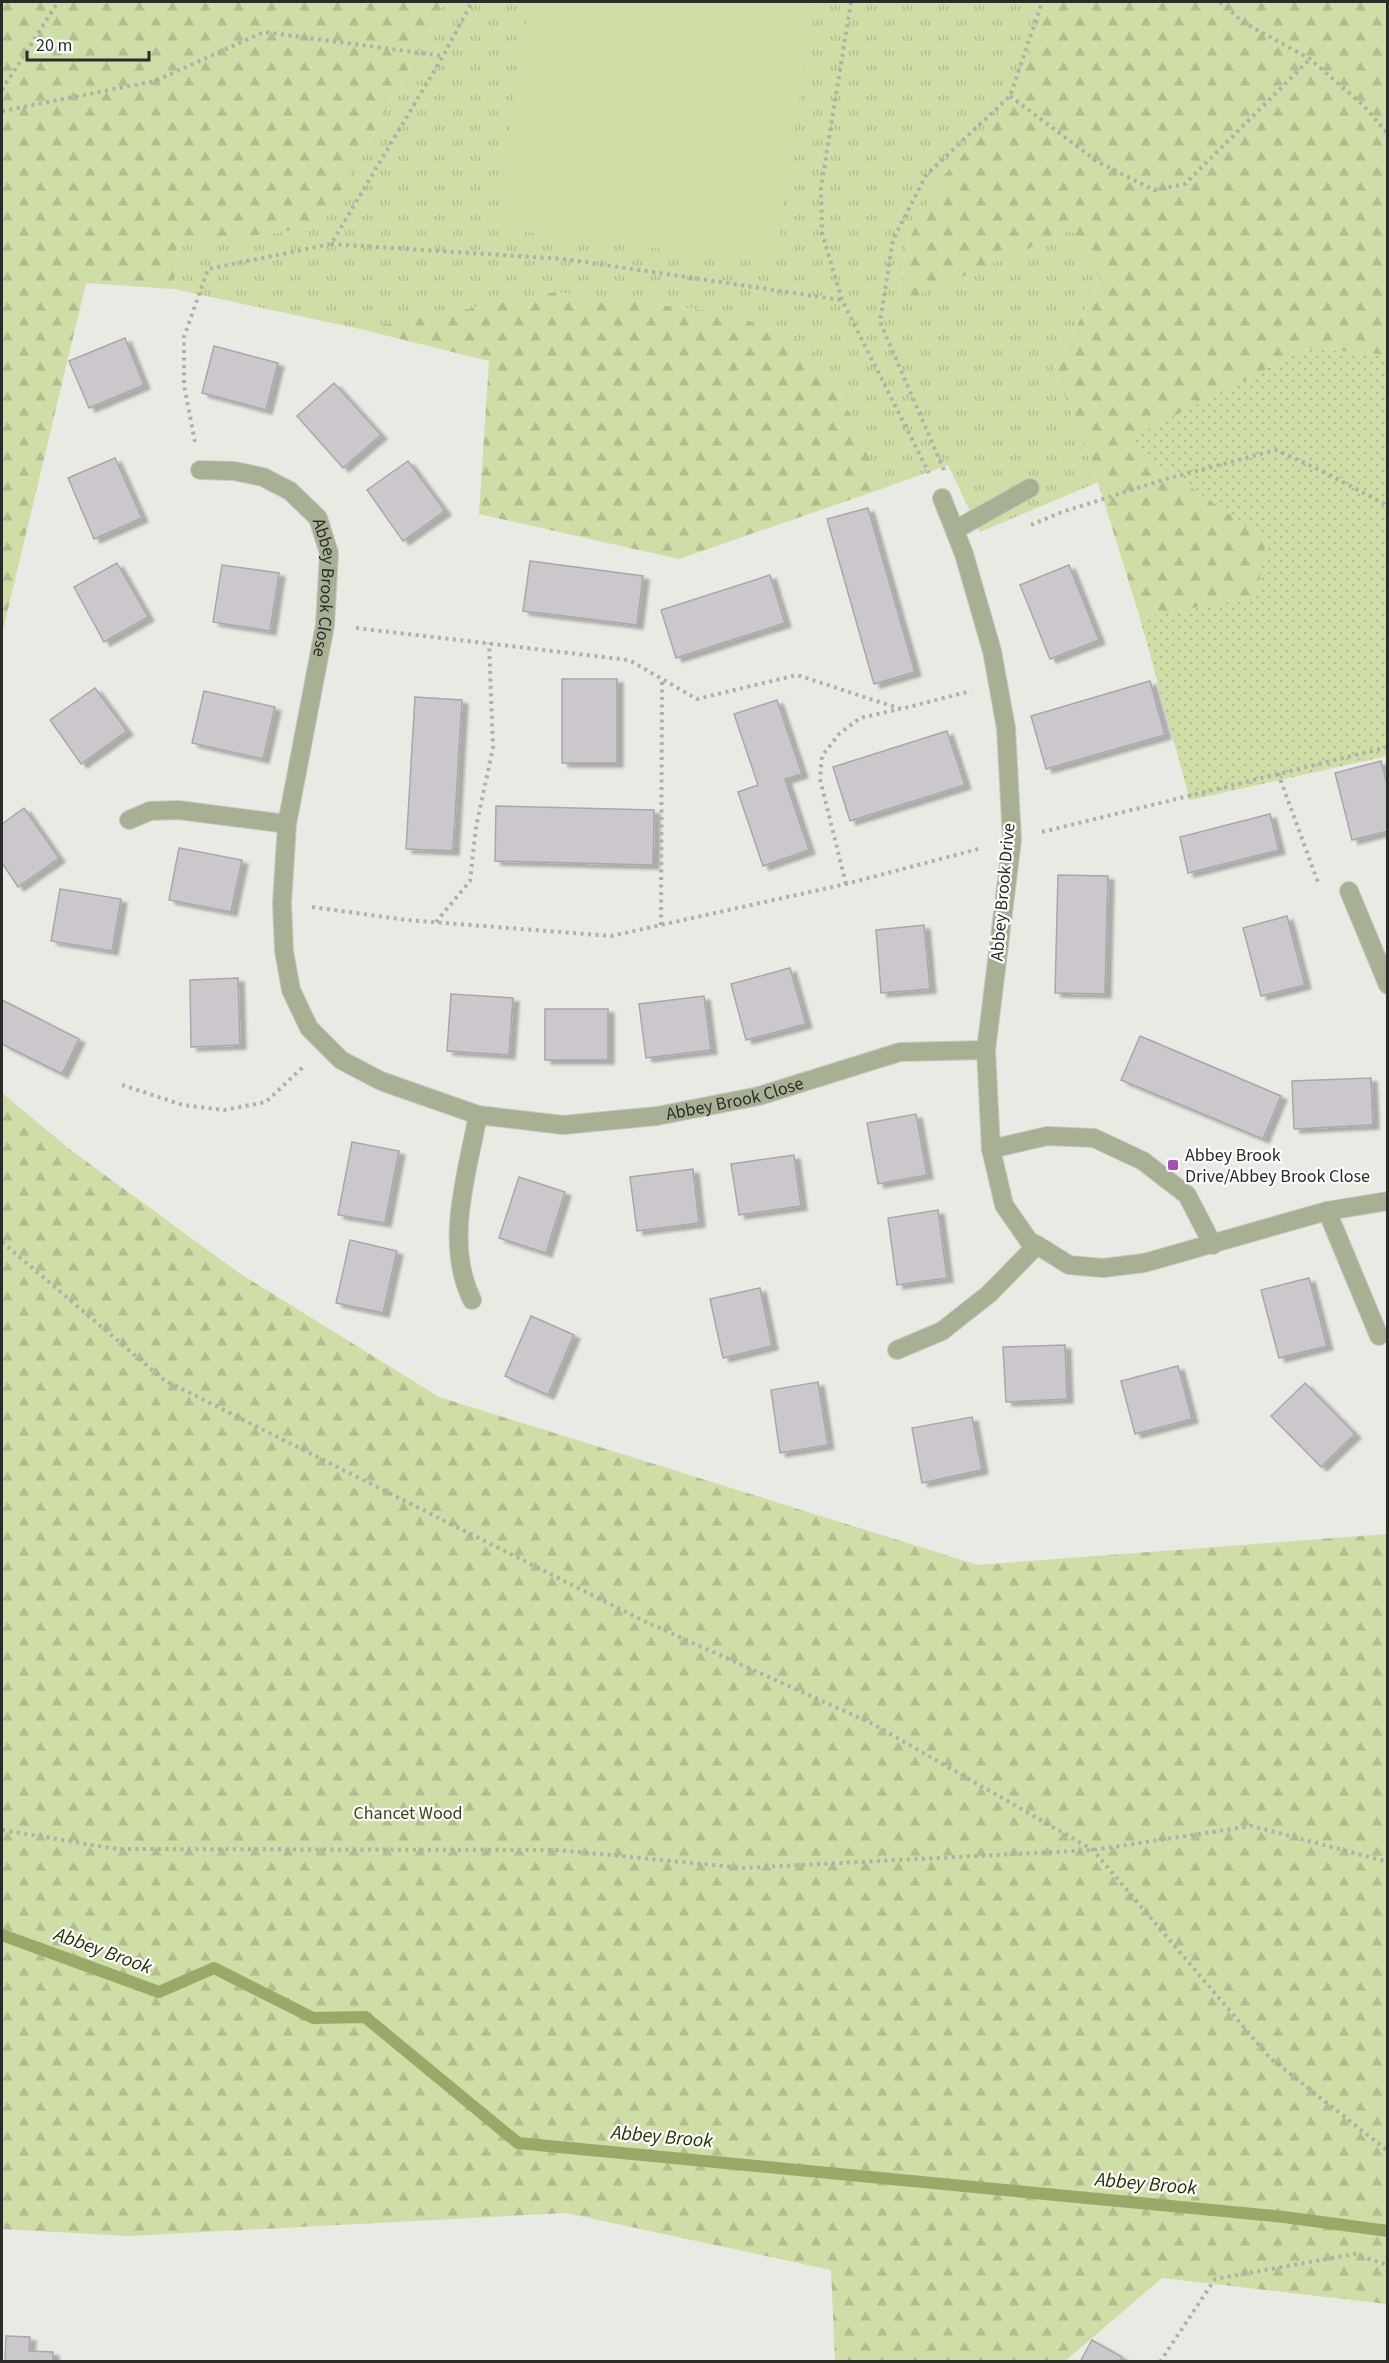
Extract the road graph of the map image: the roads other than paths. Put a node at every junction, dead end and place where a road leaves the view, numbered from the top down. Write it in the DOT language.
graph roads {
  1 [pos="200,470"];
  2 [pos="1030,488"];
  3 [pos="942,498"];
  4 [pos="955,530"];
  5 [pos="129,820"];
  6 [pos="287,824"];
  7 [pos="1349,891"];
  8 [pos="1388,985"];
  9 [pos="986,1050"];
  10 [pos="478,1115"];
  11 [pos="991,1149"];
  12 [pos="1388,1201"];
  13 [pos="1327,1211"];
  14 [pos="1037,1245"];
  15 [pos="1213,1245"];
  16 [pos="472,1300"];
  17 [pos="1378,1336"];
  18 [pos="897,1350"];
  1 -- 6 [label="street, Abbey Brook Close"];
  2 -- 4 [label="street"];
  3 -- 4 [label="street, Abbey Brook Drive"];
  4 -- 9 [label="street, Abbey Brook Drive"];
  5 -- 6 [label="street"];
  6 -- 10 [label="street, Abbey Brook Close"];
  7 -- 8 [label="street"];
  9 -- 10 [label="street, Abbey Brook Close"];
  9 -- 11 [label="street, Abbey Brook Drive"];
  10 -- 16 [label="street"];
  11 -- 14 [label="street, Abbey Brook Drive"];
  11 -- 15 [label="street"];
  12 -- 13 [label="street, Abbey Brook Drive"];
  13 -- 15 [label="street, Abbey Brook Drive"];
  13 -- 17 [label="street"];
  14 -- 15 [label="street, Abbey Brook Drive"];
  14 -- 18 [label="street"];
}
